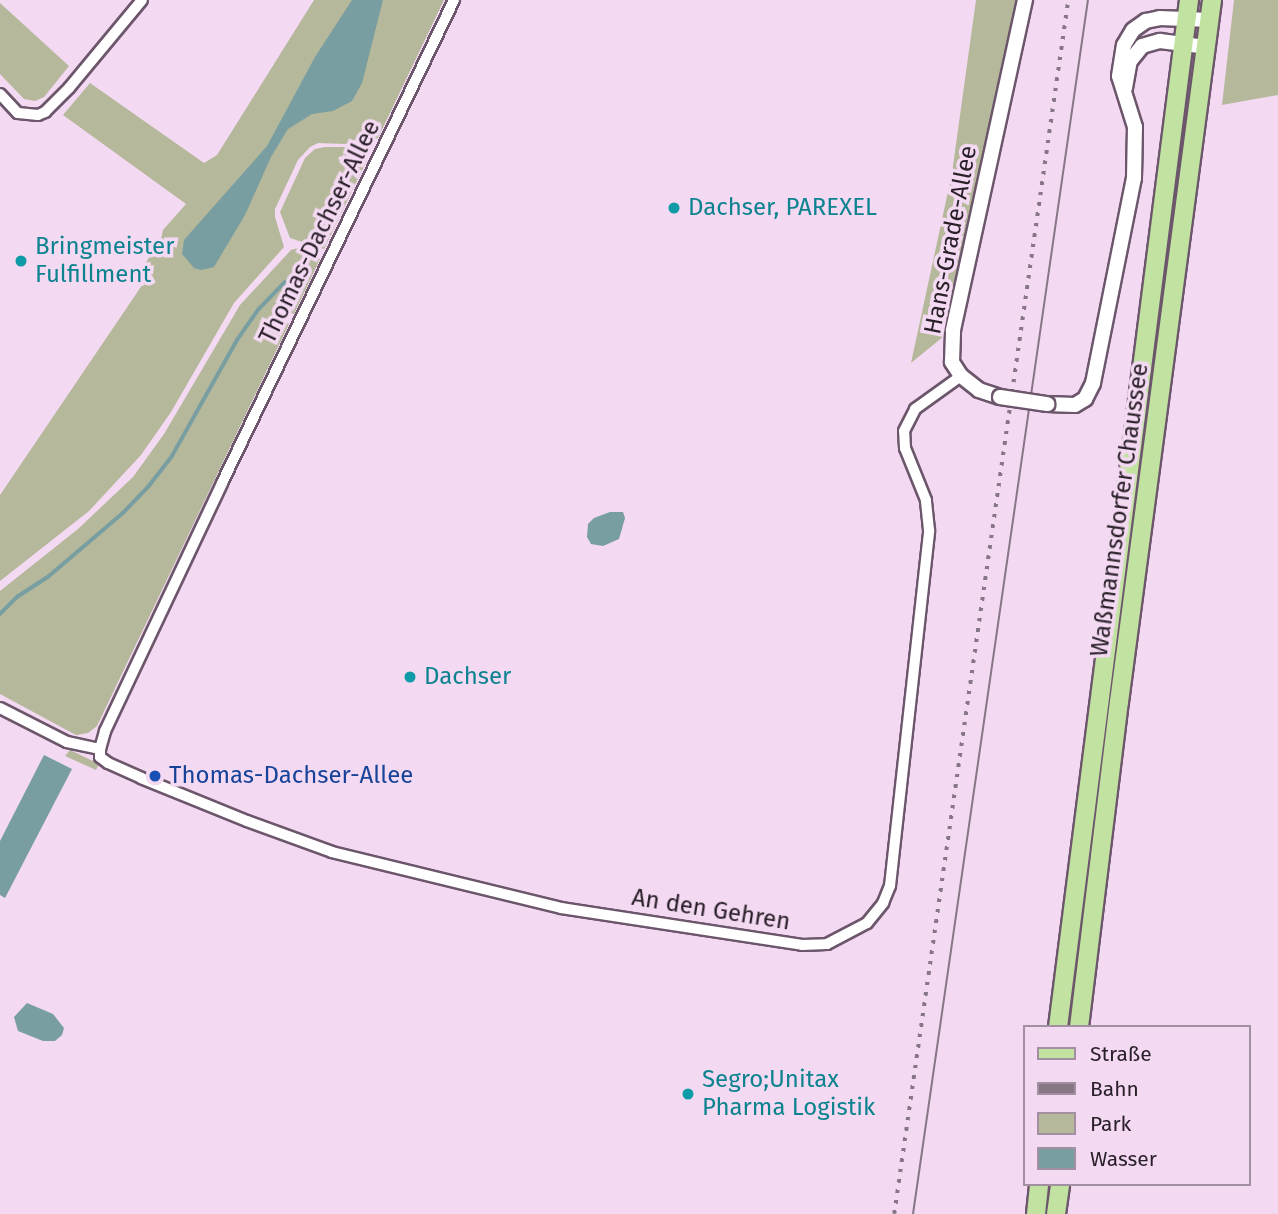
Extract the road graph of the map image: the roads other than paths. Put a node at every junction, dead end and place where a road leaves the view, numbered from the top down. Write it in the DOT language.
graph roads {
  1 [pos="142,0"];
  2 [pos="454,0"];
  3 [pos="1025,0"];
  4 [pos="1189,0"];
  5 [pos="1212,0"];
  6 [pos="1186,19"];
  7 [pos="1209,20"];
  8 [pos="1183,44"];
  9 [pos="1206,47"];
  10 [pos="1125,88"];
  11 [pos="0,94"];
  12 [pos="961,376"];
  13 [pos="0,708"];
  14 [pos="100,749"];
  15 [pos="1058,1025"];
  16 [pos="1079,1025"];
  17 [pos="1039,1186"];
  18 [pos="1060,1186"];
  19 [pos="1036,1214"];
  20 [pos="1056,1214"];
  1 -- 11 [label="street"];
  2 -- 14 [label="street, Thomas-Dachser-Allee"];
  3 -- 12 [label="street, Hans-Grade-Allee"];
  4 -- 6 [label="main road, Waßmannsdorfer Chaussee"];
  5 -- 7 [label="main road, Waßmannsdorfer Chaussee"];
  6 -- 7 [label="street"];
  6 -- 8 [label="main road, Waßmannsdorfer Chaussee"];
  6 -- 10 [label="street"];
  7 -- 9 [label="main road, Waßmannsdorfer Chaussee"];
  8 -- 9 [label="street"];
  8 -- 10 [label="street"];
  8 -- 15 [label="main road, Waßmannsdorfer Chaussee"];
  9 -- 16 [label="main road, Waßmannsdorfer Chaussee"];
  10 -- 12 [label="street, bridge"];
  12 -- 14 [label="street, An den Gehren"];
  13 -- 14 [label="street"];
  17 -- 19 [label="main road"];
  18 -- 20 [label="main road"];
}
